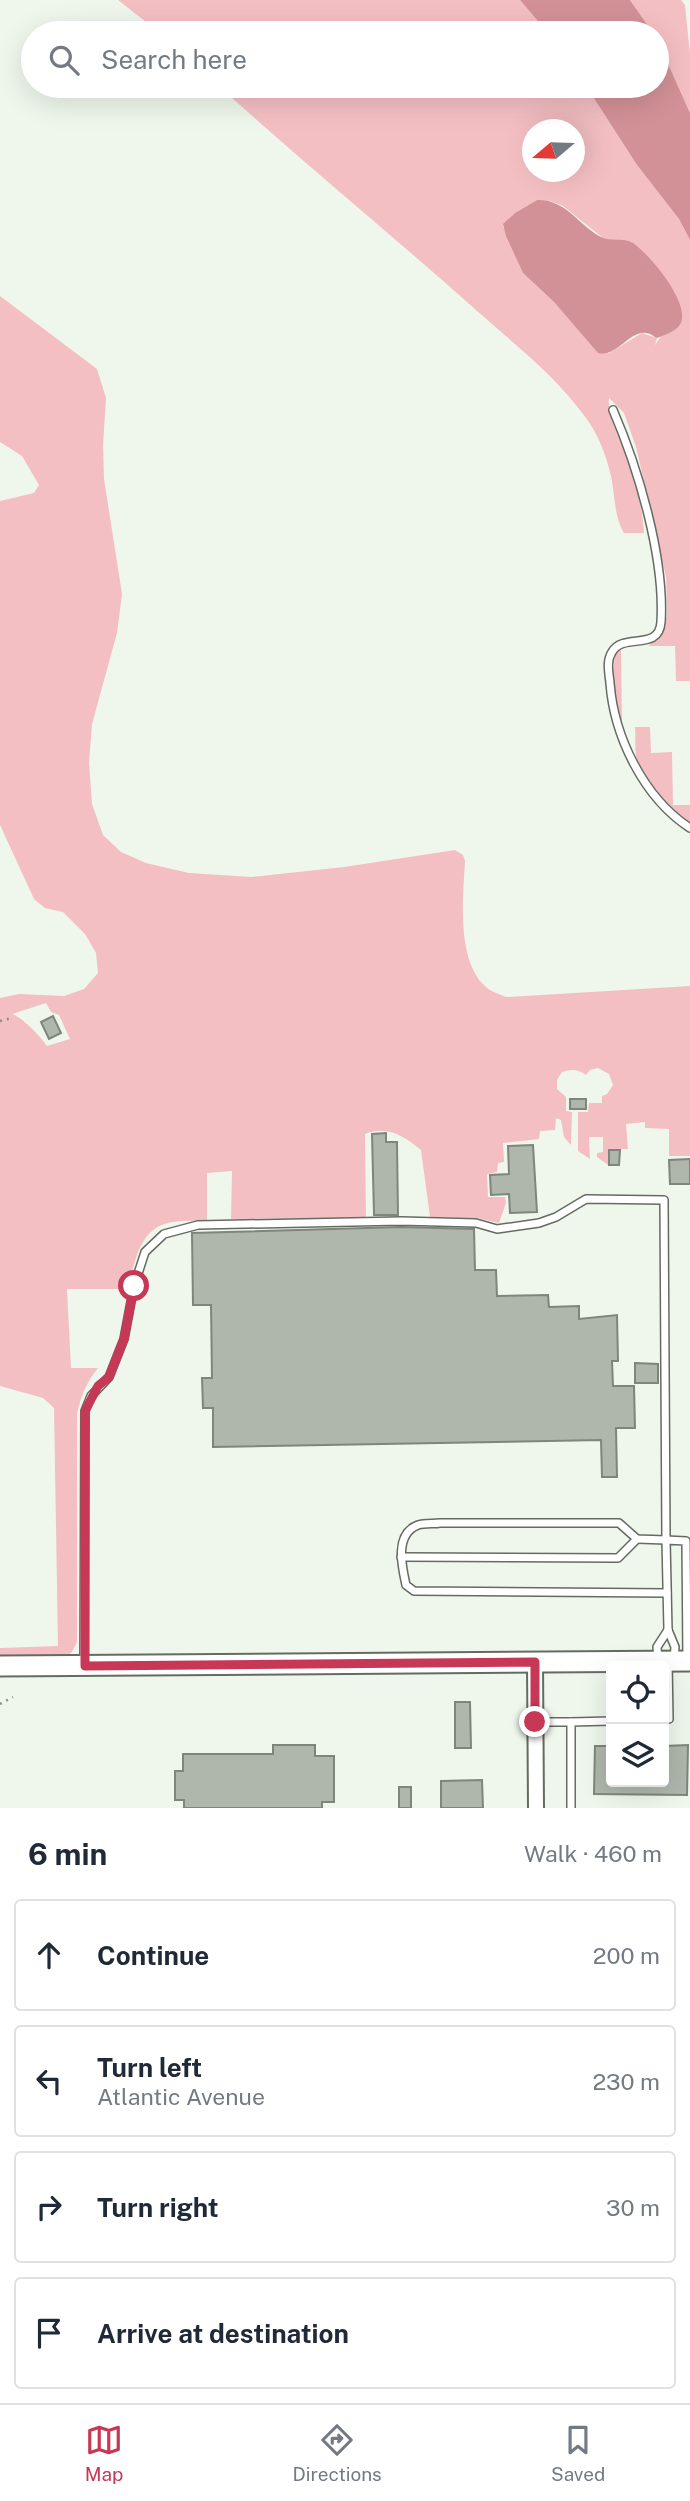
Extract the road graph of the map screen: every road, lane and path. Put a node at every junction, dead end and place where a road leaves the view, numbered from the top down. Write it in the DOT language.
graph roads {
  1 [pos="613,410"];
  2 [pos="690,828"];
  3 [pos="12,1018"];
  4 [pos="0,1021"];
  5 [pos="637,1539"];
  6 [pos="666,1539"];
  7 [pos="401,1557"];
  8 [pos="667,1593"];
  9 [pos="668,1630"];
  10 [pos="675,1661"];
  11 [pos="535,1662"];
  12 [pos="0,1666"];
  13 [pos="85,1666"];
  14 [pos="13,1697"];
  15 [pos="0,1704"];
  16 [pos="669,1711"];
  17 [pos="606,1721"];
  18 [pos="535,1722"];
  19 [pos="571,1722"];
  20 [pos="536,1808"];
  21 [pos="571,1808"];
  1 -- 2 [label="lane"];
  3 -- 4 [label="path"];
  5 -- 6 [label="lane"];
  5 -- 7 [label="lane"];
  5 -- 7 [label="lane"];
  6 -- 8 [label="lane"];
  6 -- 10 [label="lane"];
  6 -- 13 [label="lane"];
  7 -- 8 [label="lane"];
  8 -- 9 [label="lane"];
  9 -- 10 [label="lane"];
  9 -- 10 [label="lane"];
  10 -- 11 [label="main road"];
  10 -- 16 [label="lane"];
  11 -- 13 [label="main road"];
  11 -- 18 [label="street"];
  12 -- 13 [label="main road"];
  14 -- 15 [label="path"];
  17 -- 19 [label="lane"];
  18 -- 19 [label="lane"];
  18 -- 20 [label="street"];
  19 -- 21 [label="lane"];
}
